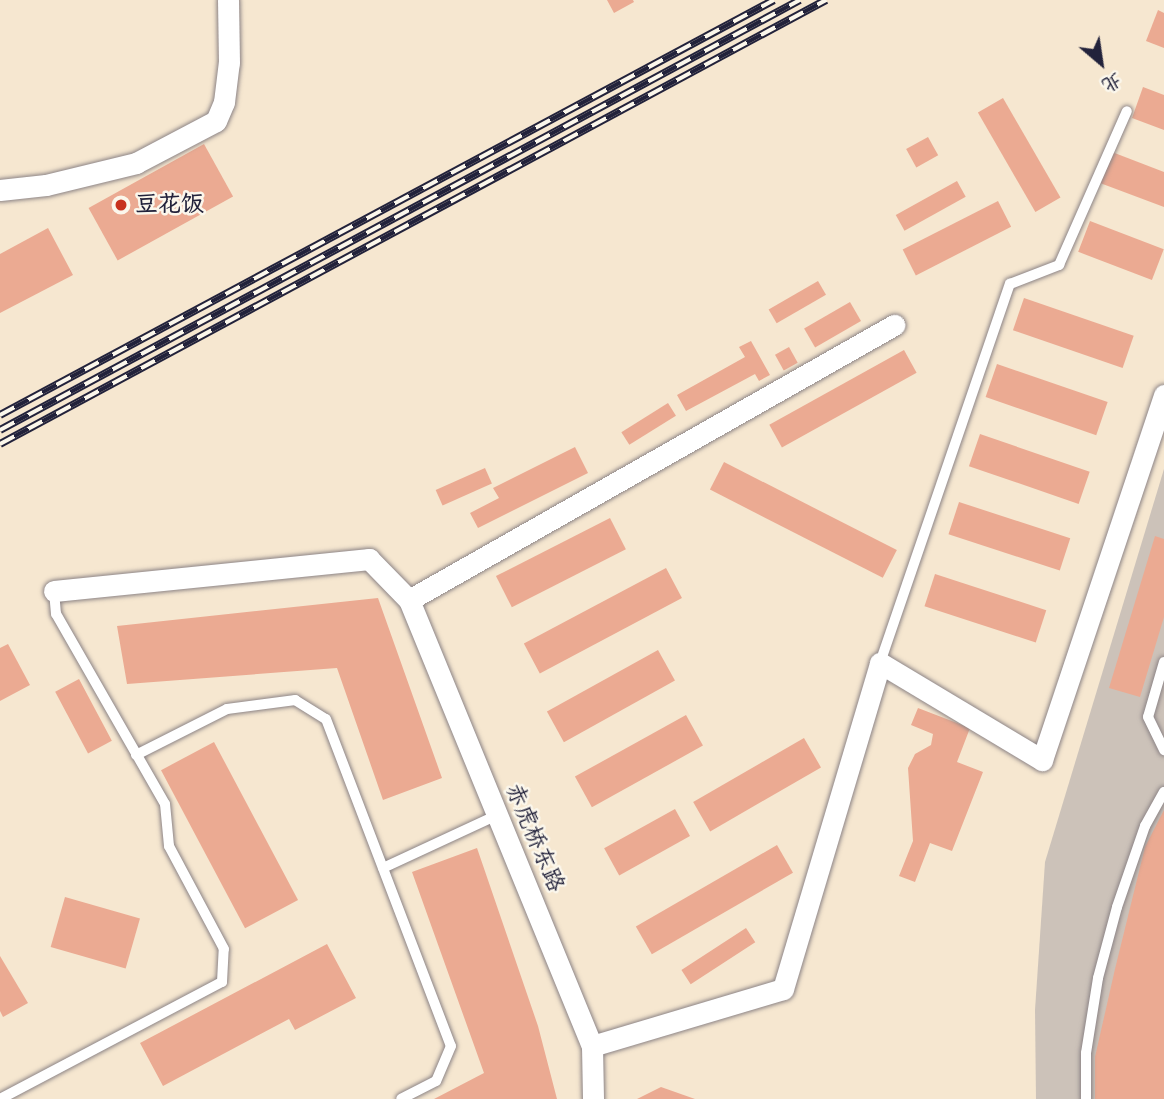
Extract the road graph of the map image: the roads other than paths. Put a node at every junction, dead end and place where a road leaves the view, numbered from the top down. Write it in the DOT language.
graph roads {
  1 [pos="228,0"];
  2 [pos="1127,111"];
  3 [pos="0,190"];
  4 [pos="894,326"];
  5 [pos="1164,395"];
  6 [pos="54,591"];
  7 [pos="409,600"];
  8 [pos="1164,662"];
  9 [pos="880,663"];
  10 [pos="1164,750"];
  11 [pos="136,755"];
  12 [pos="1164,792"];
  13 [pos="495,816"];
  14 [pos="383,868"];
  15 [pos="592,1046"];
  16 [pos="0,1099"];
  17 [pos="401,1099"];
  18 [pos="593,1099"];
  19 [pos="1086,1099"];
  1 -- 3 [label="street"];
  2 -- 9 [label="lane"];
  4 -- 7 [label="street"];
  5 -- 9 [label="street"];
  6 -- 7 [label="street"];
  6 -- 11 [label="lane"];
  7 -- 13 [label="street, 赤虎桥东路"];
  8 -- 10 [label="lane"];
  9 -- 15 [label="street"];
  11 -- 14 [label="lane"];
  11 -- 16 [label="lane"];
  12 -- 19 [label="lane"];
  13 -- 14 [label="lane"];
  13 -- 15 [label="street, 赤虎桥东路"];
  14 -- 17 [label="lane"];
  15 -- 18 [label="street, 赤虎桥东路"];
}
